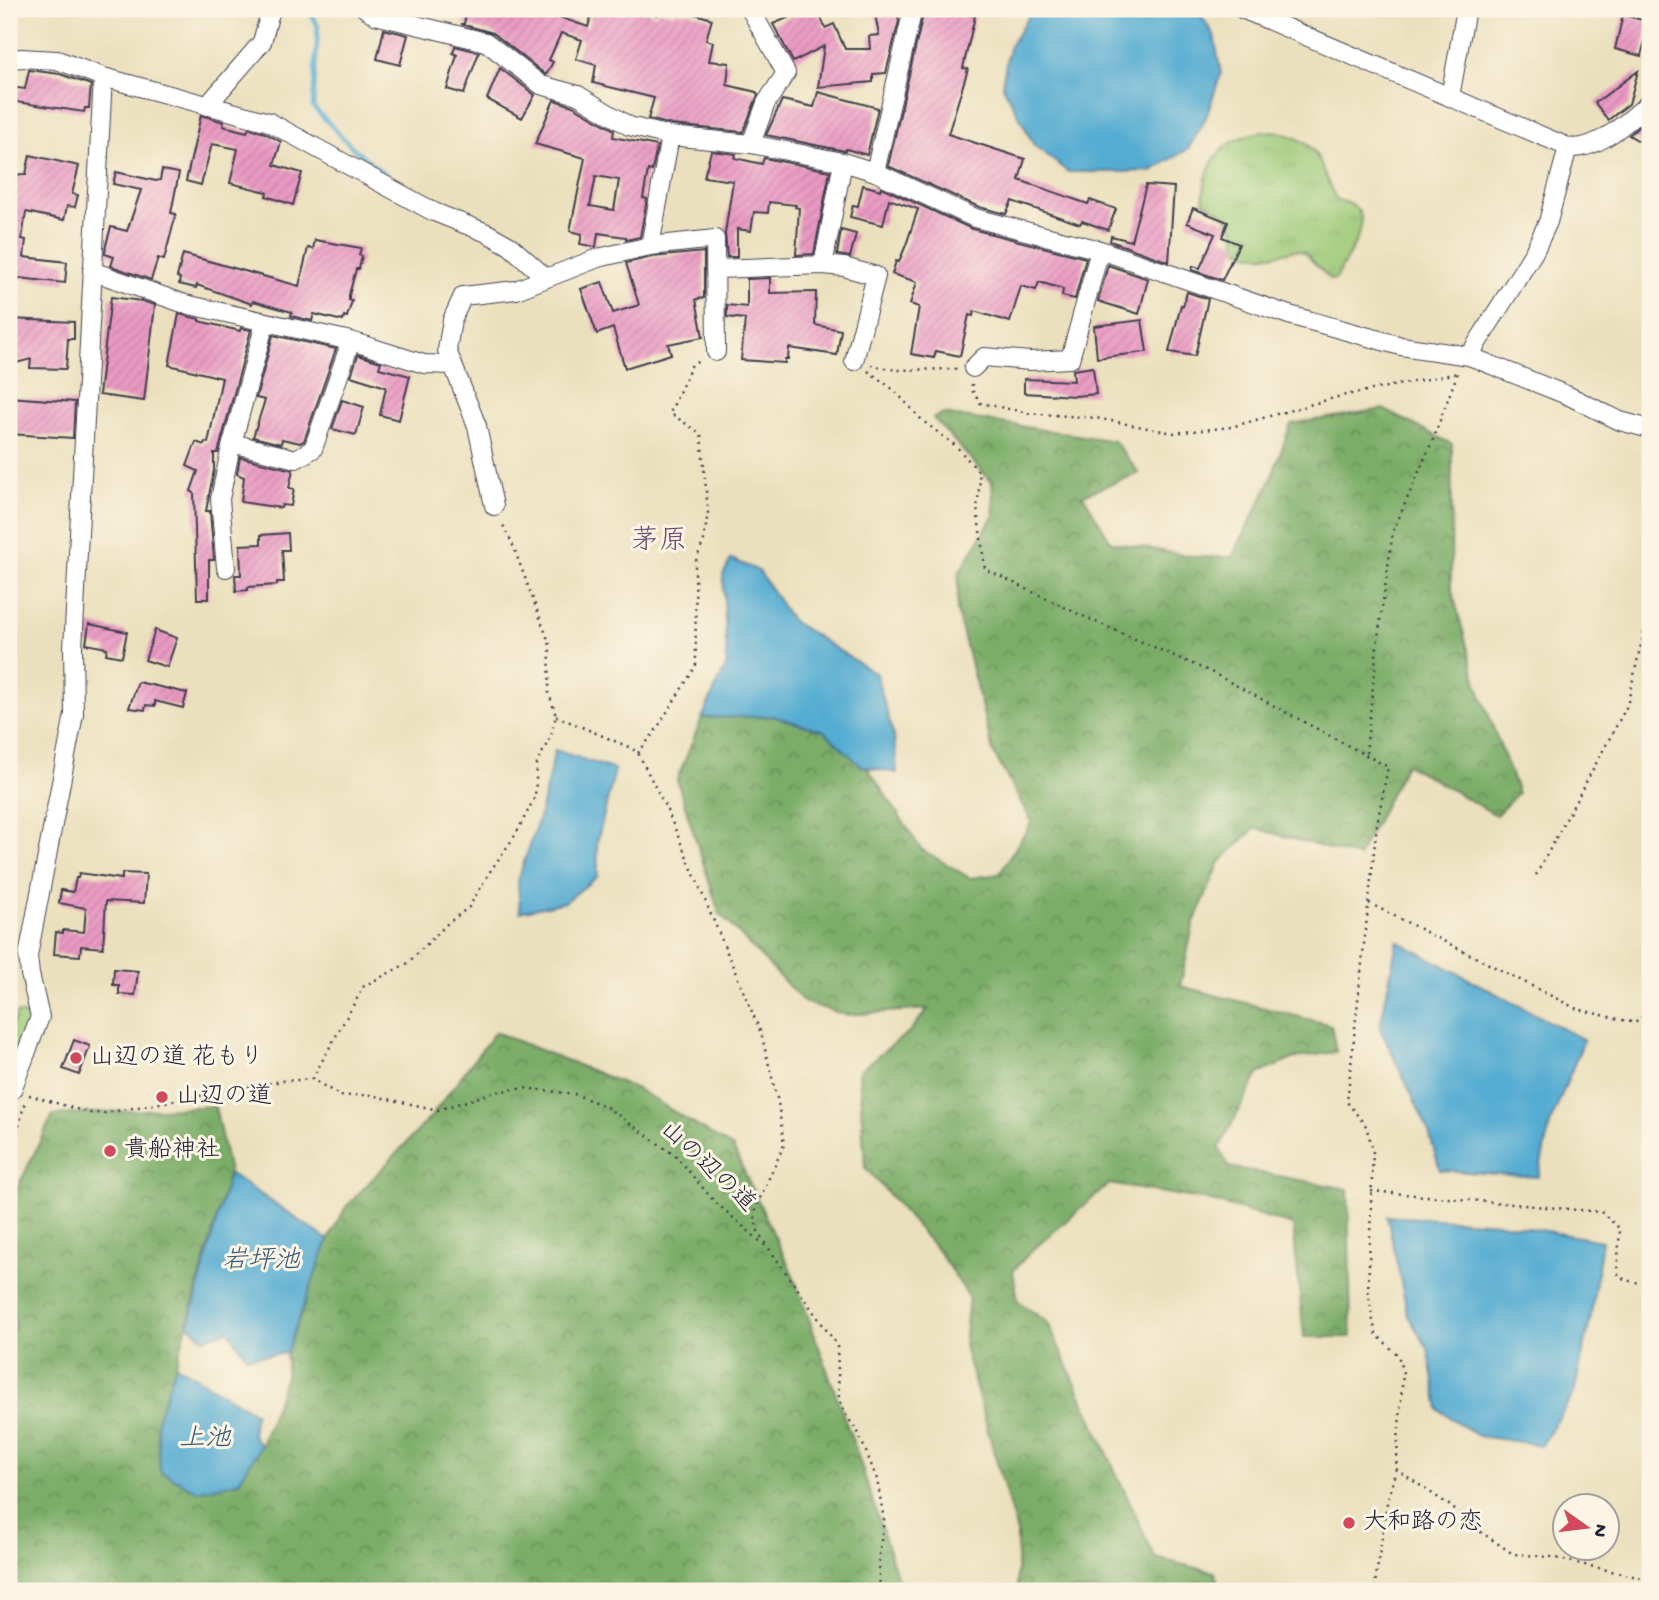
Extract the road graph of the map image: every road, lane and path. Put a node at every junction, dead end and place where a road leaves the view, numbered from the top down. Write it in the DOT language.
graph roads {
  1 [pos="271,9"];
  2 [pos="366,9"];
  3 [pos="750,9"];
  4 [pos="913,9"];
  5 [pos="1242,9"];
  6 [pos="1466,9"];
  7 [pos="9,60"];
  8 [pos="103,77"];
  9 [pos="1450,97"];
  10 [pos="1650,102"];
  11 [pos="207,106"];
  12 [pos="670,135"];
  13 [pos="751,144"];
  14 [pos="1568,148"];
  15 [pos="843,162"];
  16 [pos="875,172"];
  17 [pos="650,246"];
  18 [pos="1100,250"];
  19 [pos="823,265"];
  20 [pos="716,269"];
  21 [pos="92,271"];
  22 [pos="545,278"];
  23 [pos="265,323"];
  24 [pos="351,341"];
  25 [pos="716,352"];
  26 [pos="1469,356"];
  27 [pos="854,361"];
  28 [pos="452,365"];
  29 [pos="973,368"];
  30 [pos="1458,373"];
  31 [pos="1650,429"];
  32 [pos="232,443"];
  33 [pos="494,506"];
  34 [pos="226,568"];
  35 [pos="1650,605"];
  36 [pos="556,716"];
  37 [pos="638,753"];
  38 [pos="1366,753"];
  39 [pos="1536,875"];
  40 [pos="1369,903"];
  41 [pos="1650,1007"];
  42 [pos="312,1079"];
  43 [pos="19,1092"];
  44 [pos="9,1167"];
  45 [pos="1371,1191"];
  46 [pos="770,1250"];
  47 [pos="1650,1285"];
  48 [pos="9,1319"];
  49 [pos="9,1328"];
  50 [pos="1396,1469"];
  51 [pos="1650,1580"];
  52 [pos="884,1591"];
  53 [pos="1374,1591"];
  1 -- 11 [label="street"];
  2 -- 12 [label="street"];
  3 -- 13 [label="street"];
  4 -- 16 [label="street"];
  5 -- 9 [label="street"];
  6 -- 9 [label="street"];
  7 -- 8 [label="street"];
  8 -- 11 [label="street"];
  8 -- 21 [label="street"];
  9 -- 14 [label="street"];
  10 -- 14 [label="street"];
  11 -- 22 [label="street"];
  12 -- 13 [label="street"];
  12 -- 17 [label="street"];
  13 -- 15 [label="street"];
  14 -- 26 [label="street"];
  15 -- 16 [label="street"];
  15 -- 19 [label="street"];
  16 -- 18 [label="street"];
  17 -- 20 [label="street"];
  17 -- 22 [label="street"];
  18 -- 26 [label="street"];
  18 -- 29 [label="street"];
  19 -- 20 [label="street"];
  19 -- 27 [label="street"];
  20 -- 25 [label="street"];
  21 -- 23 [label="street"];
  21 -- 43 [label="street"];
  22 -- 28 [label="street"];
  23 -- 24 [label="street"];
  23 -- 32 [label="street"];
  24 -- 28 [label="street"];
  24 -- 32 [label="street"];
  25 -- 37 [label="path"];
  26 -- 30 [label="path"];
  26 -- 31 [label="street"];
  27 -- 29 [label="path"];
  27 -- 38 [label="path"];
  28 -- 33 [label="street"];
  29 -- 30 [label="path"];
  30 -- 38 [label="path"];
  32 -- 34 [label="street"];
  33 -- 36 [label="path"];
  35 -- 39 [label="path"];
  36 -- 37 [label="path"];
  36 -- 42 [label="path"];
  37 -- 46 [label="path"];
  38 -- 40 [label="path"];
  40 -- 41 [label="path"];
  40 -- 45 [label="path"];
  42 -- 43 [label="path"];
  42 -- 46 [label="path, 山の辺の道"];
  43 -- 44 [label="path"];
  45 -- 47 [label="path"];
  45 -- 50 [label="path"];
  46 -- 52 [label="path, 山の辺の道"];
  48 -- 49 [label="path"];
  50 -- 51 [label="path"];
  50 -- 53 [label="path"];
}
